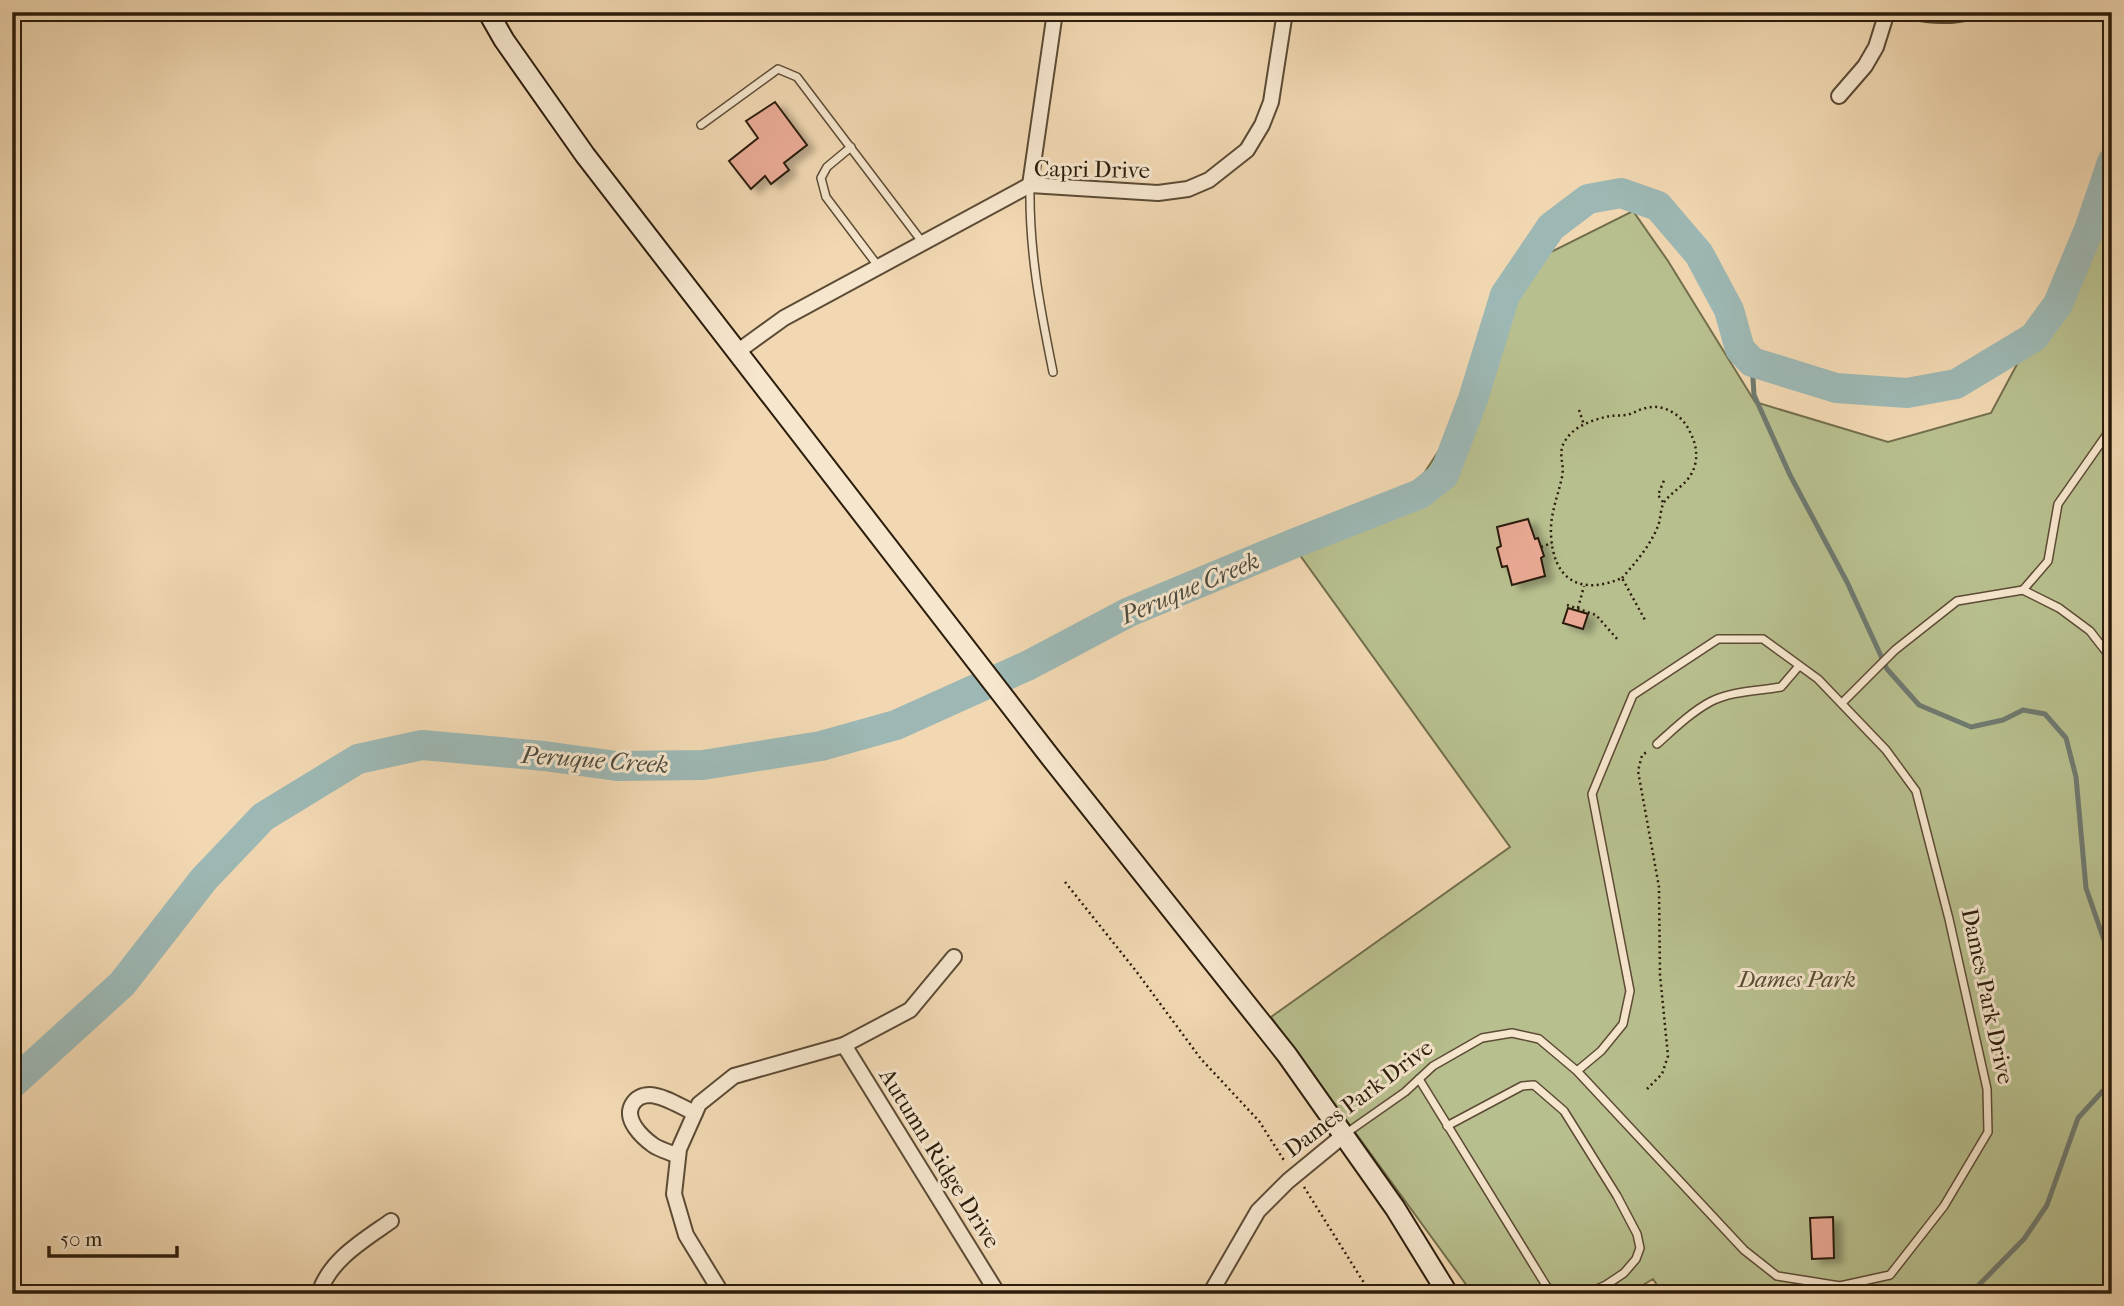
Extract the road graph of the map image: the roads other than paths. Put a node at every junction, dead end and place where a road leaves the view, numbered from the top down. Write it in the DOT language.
graph roads {
  1 [pos="488,12"];
  2 [pos="1055,12"];
  3 [pos="1285,12"];
  4 [pos="1886,12"];
  5 [pos="1914,12"];
  6 [pos="1968,12"];
  7 [pos="1839,96"];
  8 [pos="701,125"];
  9 [pos="851,147"];
  10 [pos="1030,185"];
  11 [pos="923,243"];
  12 [pos="878,266"];
  13 [pos="737,352"];
  14 [pos="1053,372"];
  15 [pos="2112,427"];
  16 [pos="2023,590"];
  17 [pos="1799,666"];
  18 [pos="2112,666"];
  19 [pos="1842,703"];
  20 [pos="1657,744"];
  21 [pos="954,957"];
  22 [pos="844,1045"];
  23 [pos="1577,1071"];
  24 [pos="1419,1079"];
  25 [pos="695,1113"];
  26 [pos="1447,1126"];
  27 [pos="1343,1135"];
  28 [pos="678,1156"];
  29 [pos="391,1221"];
  30 [pos="1547,1287"];
  31 [pos="319,1294"];
  32 [pos="722,1294"];
  33 [pos="998,1294"];
  34 [pos="1210,1294"];
  35 [pos="1448,1294"];
  36 [pos="1534,1294"];
  37 [pos="1558,1294"];
  38 [pos="1586,1294"];
  1 -- 13 [label="main road"];
  2 -- 10 [label="street"];
  3 -- 10 [label="street, Capri Drive"];
  4 -- 7 [label="street"];
  5 -- 6 [label="street"];
  8 -- 9 [label="lane"];
  9 -- 11 [label="lane"];
  9 -- 12 [label="lane"];
  10 -- 11 [label="street, Capri Drive"];
  10 -- 14 [label="lane"];
  11 -- 12 [label="street, Capri Drive"];
  12 -- 13 [label="street, Capri Drive"];
  13 -- 27 [label="main road"];
  15 -- 16 [label="lane"];
  16 -- 18 [label="lane"];
  16 -- 19 [label="lane"];
  17 -- 19 [label="lane, Dames Park Drive"];
  17 -- 20 [label="lane"];
  17 -- 23 [label="lane, Dames Park Drive"];
  19 -- 23 [label="lane, Dames Park Drive"];
  21 -- 22 [label="street"];
  22 -- 25 [label="street"];
  22 -- 33 [label="street, Autumn Ridge Drive"];
  23 -- 24 [label="lane, Dames Park Drive"];
  24 -- 26 [label="lane"];
  24 -- 27 [label="lane, Dames Park Drive"];
  25 -- 28 [label="street"];
  25 -- 28 [label="street"];
  26 -- 30 [label="lane"];
  26 -- 38 [label="lane"];
  27 -- 34 [label="street, Dames Park Drive"];
  27 -- 35 [label="main road"];
  28 -- 32 [label="street"];
  29 -- 31 [label="street"];
  30 -- 36 [label="lane"];
  30 -- 37 [label="lane"];
}
